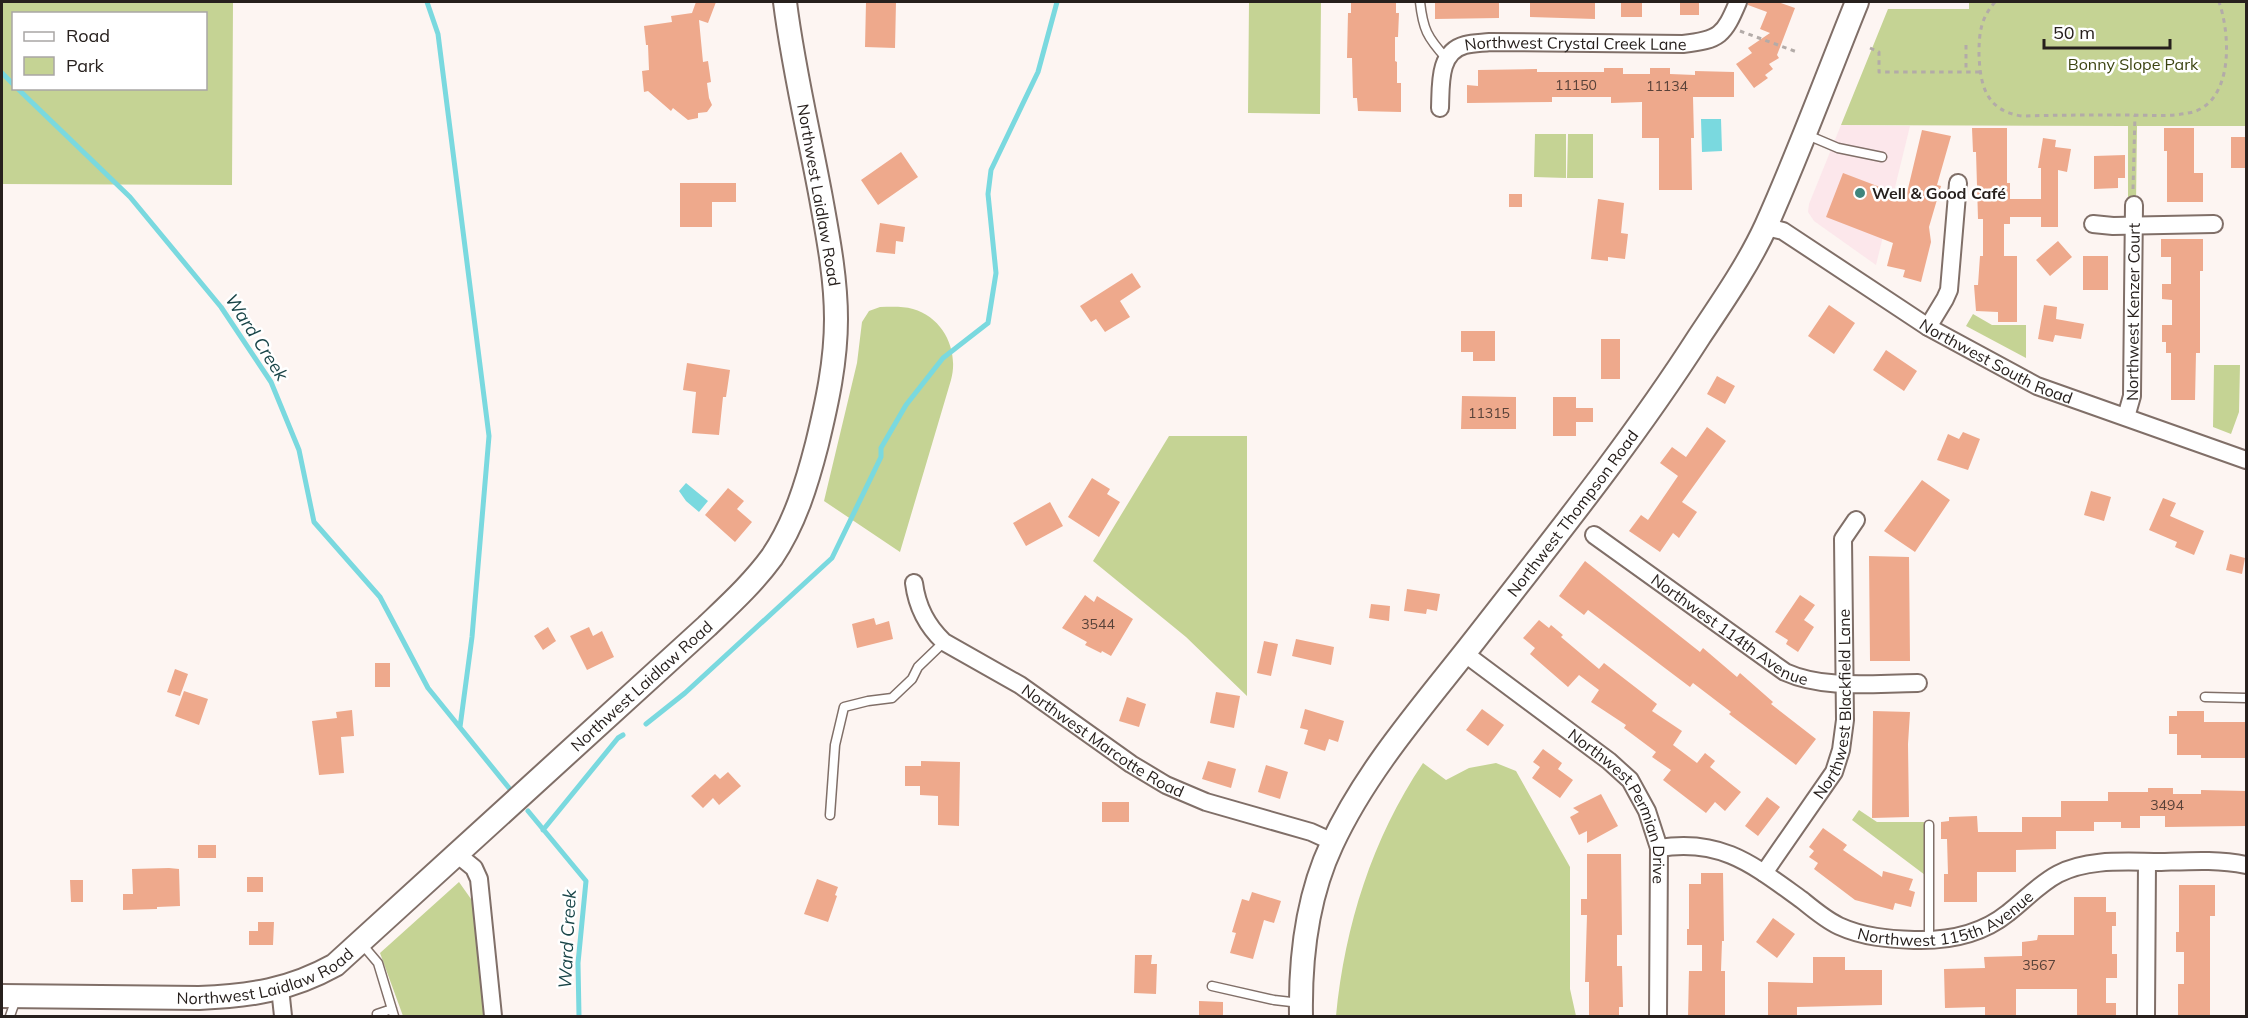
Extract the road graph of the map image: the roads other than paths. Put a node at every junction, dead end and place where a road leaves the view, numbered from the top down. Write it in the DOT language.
graph roads {
  1 [pos="785,2"];
  2 [pos="1420,2"];
  3 [pos="1738,2"];
  4 [pos="1857,2"];
  5 [pos="1446,58"];
  6 [pos="1440,108"];
  7 [pos="1804,134"];
  8 [pos="1882,157"];
  9 [pos="1958,183"];
  10 [pos="2134,206"];
  11 [pos="2093,224"];
  12 [pos="2214,224"];
  13 [pos="2134,226"];
  14 [pos="1766,227"];
  15 [pos="1928,327"];
  16 [pos="2126,417"];
  17 [pos="2247,460"];
  18 [pos="1856,520"];
  19 [pos="1594,535"];
  20 [pos="914,583"];
  21 [pos="944,642"];
  22 [pos="1464,653"];
  23 [pos="1844,683"];
  24 [pos="1918,683"];
  25 [pos="2205,697"];
  26 [pos="2247,698"];
  27 [pos="830,815"];
  28 [pos="1929,825"];
  29 [pos="1333,842"];
  30 [pos="1659,848"];
  31 [pos="458,855"];
  32 [pos="2147,862"];
  33 [pos="2247,865"];
  34 [pos="1764,873"];
  35 [pos="1929,940"];
  36 [pos="361,943"];
  37 [pos="1212,986"];
  38 [pos="280,988"];
  39 [pos="10,1003"];
  40 [pos="1300,1010"];
  41 [pos="393,1013"];
  42 [pos="377,1014"];
  43 [pos="283,1017"];
  44 [pos="493,1017"];
  45 [pos="1658,1017"];
  46 [pos="2146,1017"];
  1 -- 31 [label="street, Northwest Laidlaw Road"];
  2 -- 5 [label="lane"];
  3 -- 5 [label="street, Northwest Crystal Creek Lane"];
  4 -- 7 [label="street, Northwest Thompson Road"];
  5 -- 6 [label="street, Northwest Crystal Creek Lane"];
  7 -- 8 [label="lane"];
  7 -- 14 [label="street, Northwest Thompson Road"];
  9 -- 15 [label="street"];
  10 -- 13 [label="street, Northwest Kenzer Court"];
  11 -- 13 [label="street"];
  12 -- 13 [label="street"];
  13 -- 16 [label="street, Northwest Kenzer Court"];
  14 -- 15 [label="street, Northwest South Road"];
  14 -- 22 [label="street, Northwest Thompson Road"];
  15 -- 16 [label="street, Northwest South Road"];
  16 -- 17 [label="street, Northwest South Road"];
  18 -- 23 [label="street, Northwest Blackfield Lane"];
  19 -- 23 [label="street, Northwest 114th Avenue"];
  20 -- 21 [label="street, Northwest Marcotte Road"];
  21 -- 27 [label="lane"];
  21 -- 29 [label="street, Northwest Marcotte Road"];
  22 -- 29 [label="street, Northwest Thompson Road"];
  22 -- 30 [label="street, Northwest Permian Drive"];
  23 -- 24 [label="street, Northwest 114th Avenue"];
  23 -- 34 [label="street, Northwest Blackfield Lane"];
  25 -- 26 [label="lane"];
  28 -- 35 [label="lane"];
  29 -- 40 [label="street, Northwest Thompson Road"];
  30 -- 34 [label="street, Northwest 115th Avenue"];
  30 -- 45 [label="street, Northwest Permian Drive"];
  31 -- 36 [label="street, Northwest Laidlaw Road"];
  31 -- 44 [label="street"];
  32 -- 33 [label="street, Northwest 115th Avenue"];
  32 -- 35 [label="street, Northwest 115th Avenue"];
  32 -- 46 [label="street"];
  34 -- 35 [label="street, Northwest 115th Avenue"];
  36 -- 38 [label="street, Northwest Laidlaw Road"];
  36 -- 41 [label="lane"];
  37 -- 40 [label="lane"];
  38 -- 39 [label="street, Northwest Laidlaw Road"];
  38 -- 43 [label="street"];
  41 -- 42 [label="lane"];
}
